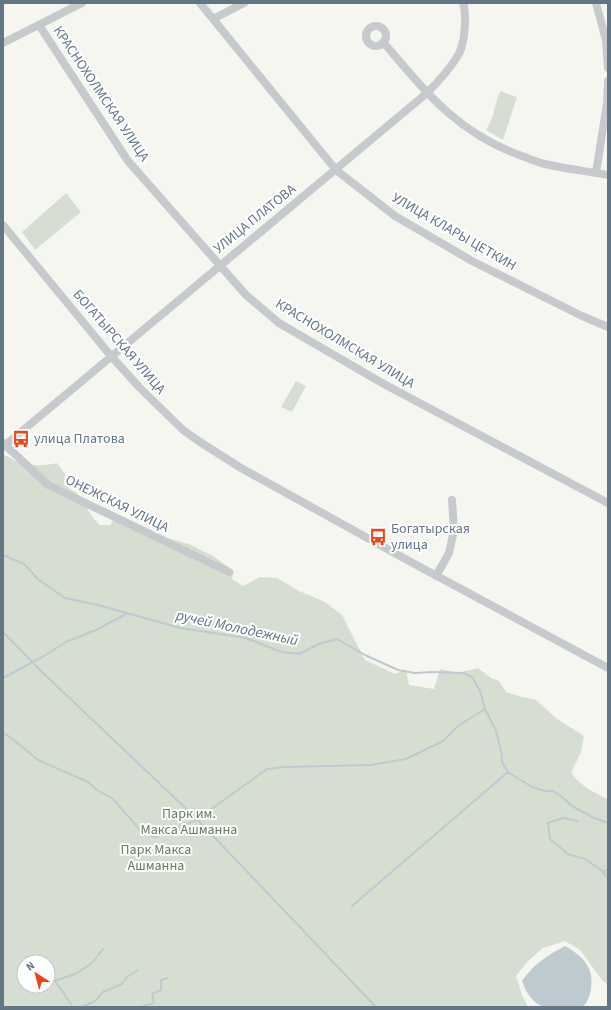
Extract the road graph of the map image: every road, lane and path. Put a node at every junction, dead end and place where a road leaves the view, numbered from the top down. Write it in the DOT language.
graph roads {
  1 [pos="82,3"];
  2 [pos="200,3"];
  3 [pos="244,3"];
  4 [pos="463,3"];
  5 [pos="596,3"];
  6 [pos="213,19"];
  7 [pos="39,25"];
  8 [pos="383,42"];
  9 [pos="3,43"];
  10 [pos="608,68"];
  11 [pos="608,81"];
  12 [pos="427,93"];
  13 [pos="336,170"];
  14 [pos="596,173"];
  15 [pos="608,175"];
  16 [pos="3,225"];
  17 [pos="220,265"];
  18 [pos="608,328"];
  19 [pos="111,356"];
  20 [pos="4,445"];
  21 [pos="452,500"];
  22 [pos="608,503"];
  23 [pos="229,572"];
  24 [pos="436,576"];
  25 [pos="608,668"];
  1 -- 7 [label="street"];
  2 -- 6 [label="street, УЛИЦА КЛАРЫ ЦЕТКИН"];
  3 -- 6 [label="street"];
  4 -- 12 [label="street, УЛИЦА ПЛАТОВА"];
  5 -- 10 [label="street"];
  6 -- 13 [label="street, УЛИЦА КЛАРЫ ЦЕТКИН"];
  7 -- 9 [label="street"];
  7 -- 17 [label="street, КРАСНОХОЛМСКАЯ УЛИЦА"];
  8 -- 12 [label="street"];
  11 -- 14 [label="street"];
  12 -- 13 [label="street, УЛИЦА ПЛАТОВА"];
  12 -- 14 [label="street"];
  13 -- 17 [label="street, УЛИЦА ПЛАТОВА"];
  13 -- 18 [label="street, УЛИЦА КЛАРЫ ЦЕТКИН"];
  14 -- 15 [label="street"];
  16 -- 19 [label="street, БОГАТЫРСКАЯ УЛИЦА"];
  17 -- 19 [label="street, УЛИЦА ПЛАТОВА"];
  17 -- 22 [label="street, КРАСНОХОЛМСКАЯ УЛИЦА"];
  19 -- 20 [label="street, УЛИЦА ПЛАТОВА"];
  19 -- 24 [label="street, БОГАТЫРСКАЯ УЛИЦА"];
  20 -- 23 [label="street, ОНЕЖСКАЯ УЛИЦА"];
  21 -- 24 [label="street"];
  24 -- 25 [label="street, БОГАТЫРСКАЯ УЛИЦА"];
}
